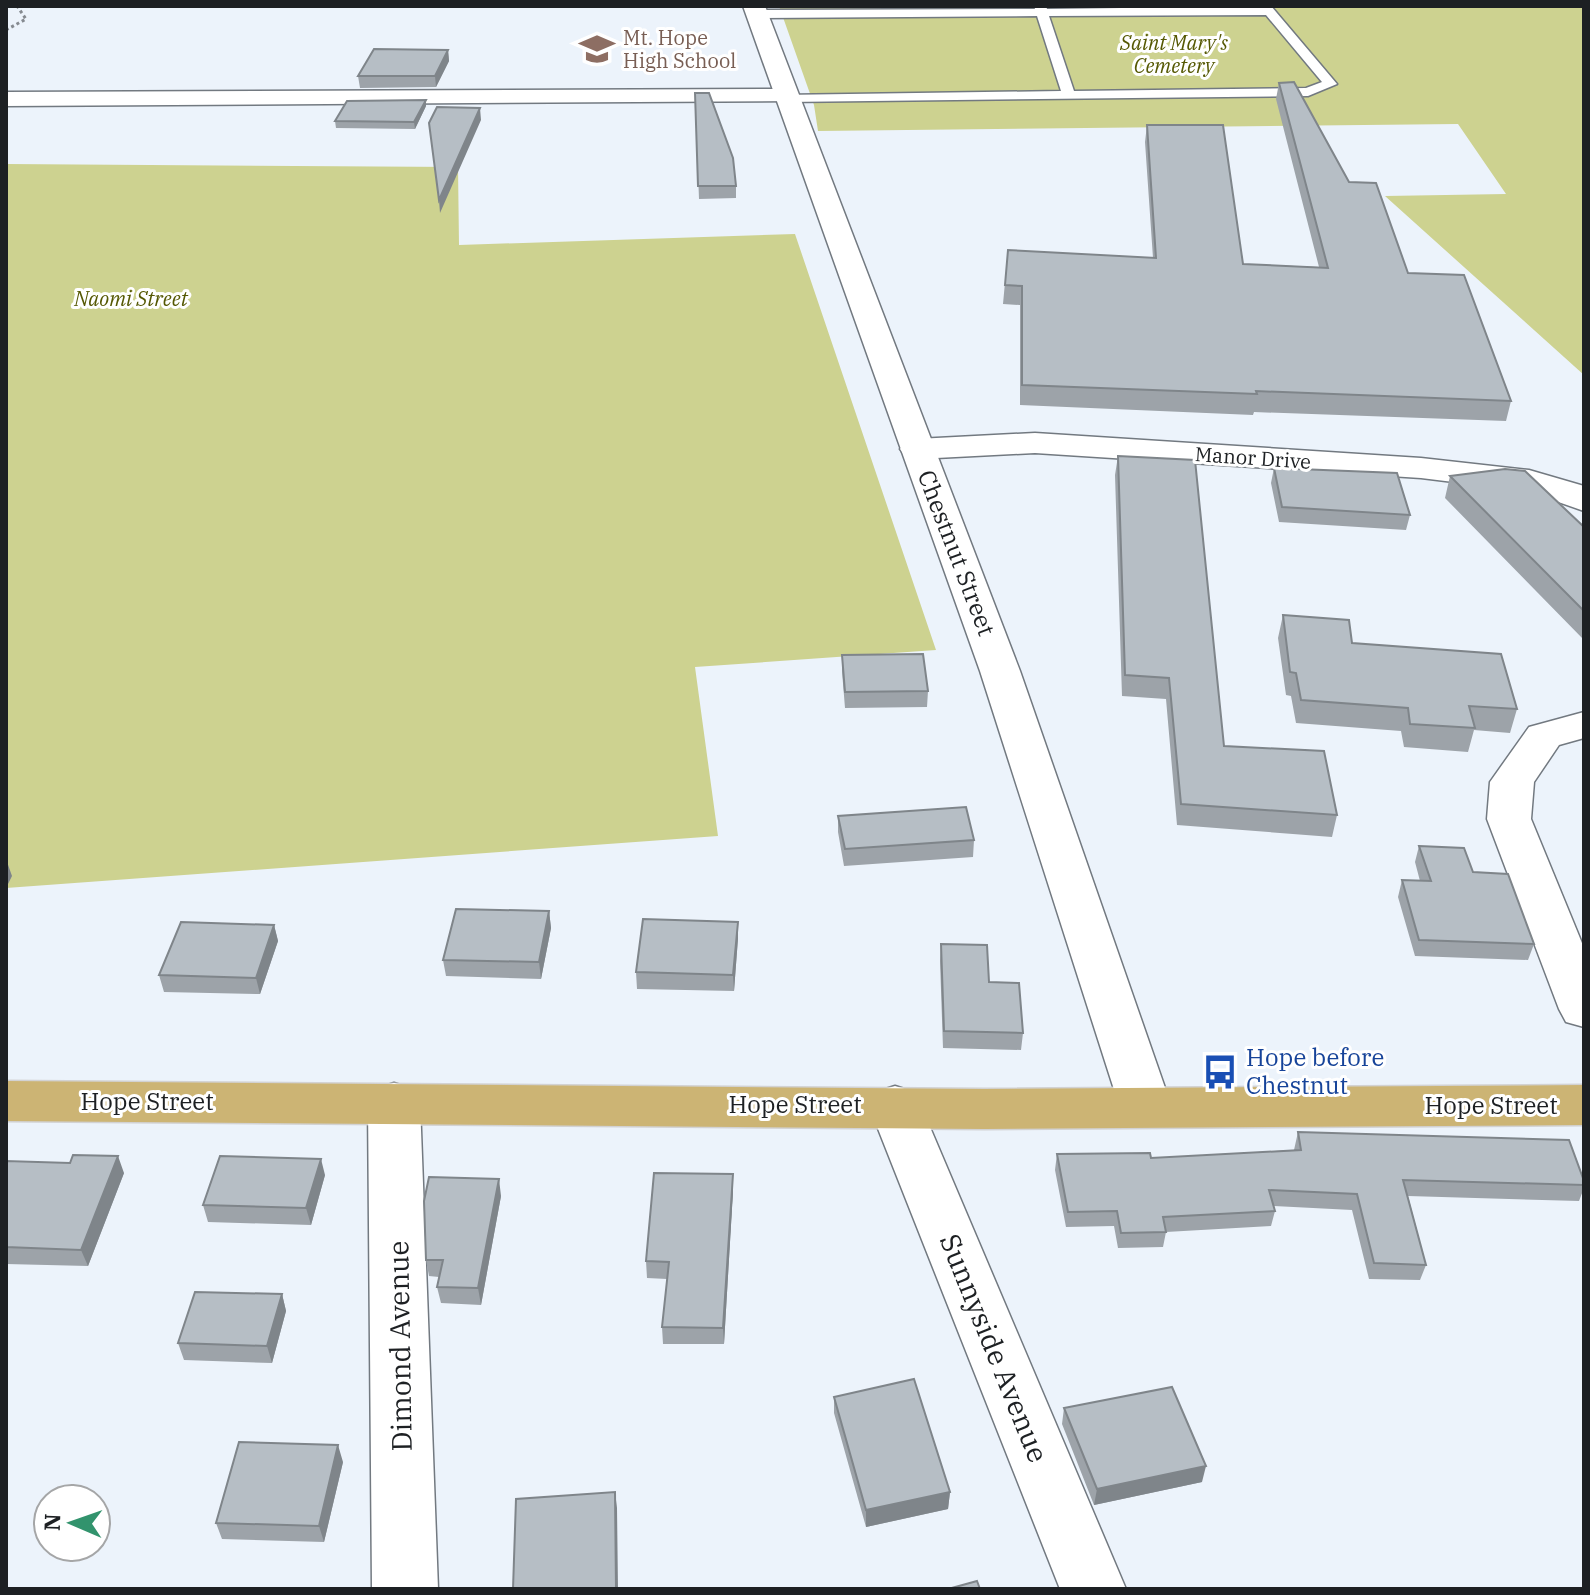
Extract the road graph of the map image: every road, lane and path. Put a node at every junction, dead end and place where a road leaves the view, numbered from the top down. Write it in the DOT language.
graph roads {
  1 [pos="17,6"];
  2 [pos="1040,8"];
  3 [pos="1267,9"];
  4 [pos="756,10"];
  5 [pos="6,30"];
  6 [pos="1069,95"];
  7 [pos="786,97"];
  8 [pos="6,99"];
  9 [pos="917,449"];
  10 [pos="1584,500"];
  11 [pos="1584,725"];
  12 [pos="1584,1009"];
  13 [pos="6,1101"];
  14 [pos="394,1103"];
  15 [pos="1145,1105"];
  16 [pos="1584,1105"];
  17 [pos="895,1106"];
  18 [pos="405,1589"];
  19 [pos="1093,1589"];
  1 -- 5 [label="path"];
  2 -- 3 [label="lane"];
  2 -- 4 [label="lane"];
  2 -- 6 [label="lane"];
  3 -- 6 [label="lane"];
  4 -- 7 [label="street, Chestnut Street"];
  6 -- 7 [label="lane"];
  7 -- 8 [label="street"];
  7 -- 9 [label="street, Chestnut Street"];
  9 -- 10 [label="street, Manor Drive"];
  9 -- 15 [label="street, Chestnut Street"];
  11 -- 12 [label="street"];
  13 -- 14 [label="main road, Hope Street"];
  14 -- 17 [label="main road, Hope Street"];
  14 -- 18 [label="street, Dimond Avenue"];
  15 -- 16 [label="main road, Hope Street"];
  15 -- 17 [label="main road, Hope Street"];
  17 -- 19 [label="street, Sunnyside Avenue"];
}
